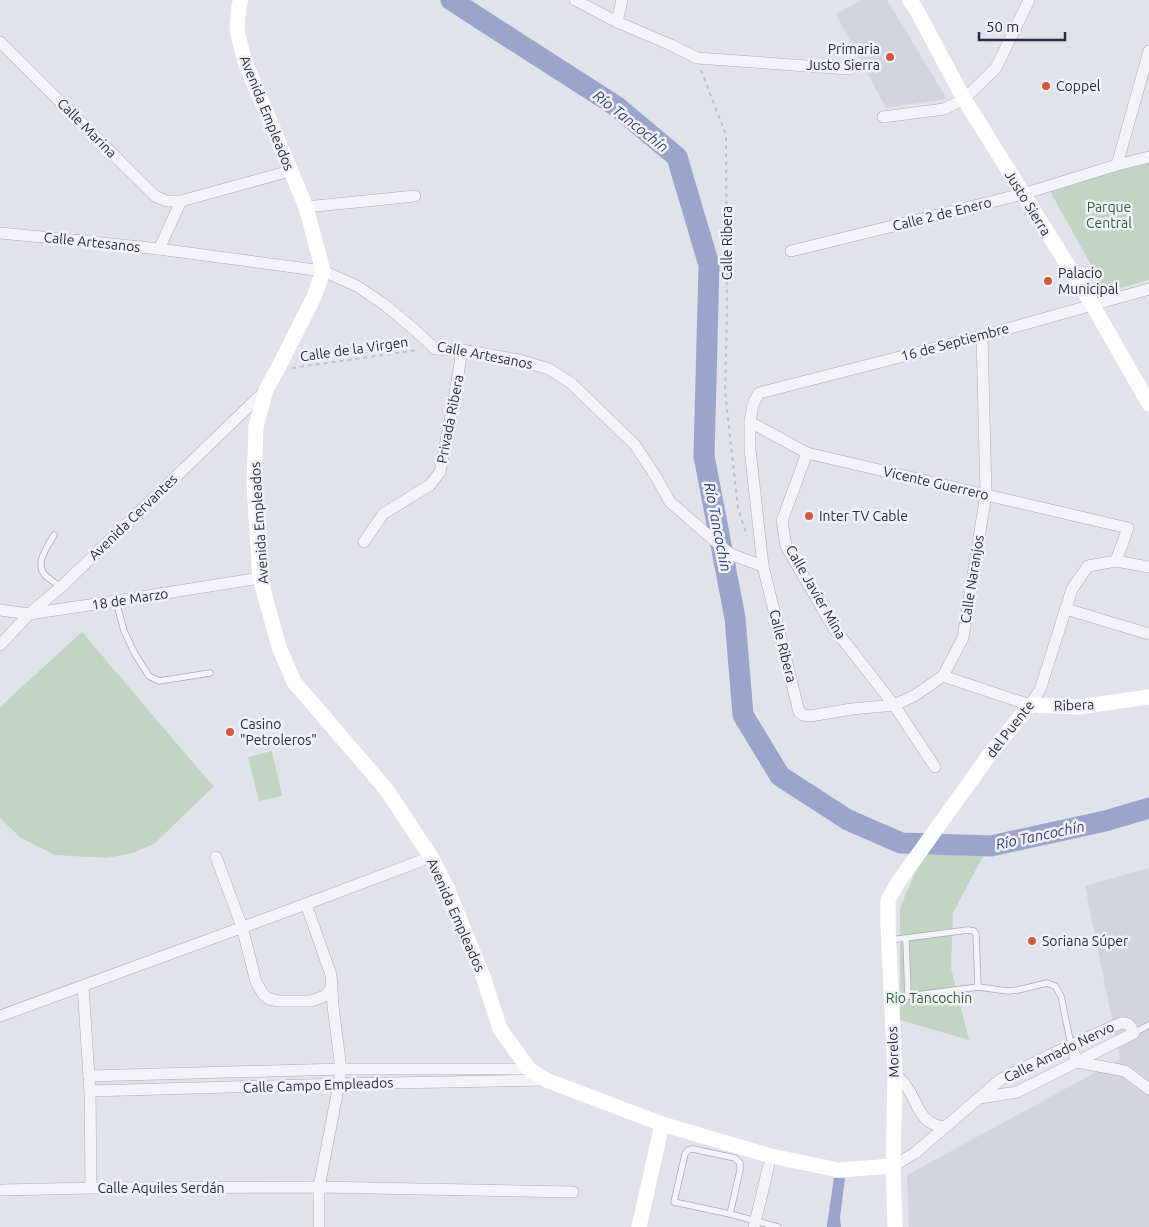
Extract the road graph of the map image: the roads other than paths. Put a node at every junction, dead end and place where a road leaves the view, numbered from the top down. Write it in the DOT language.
graph roads {
  1 [pos="241,0"];
  2 [pos="575,0"];
  3 [pos="622,0"];
  4 [pos="1028,0"];
  5 [pos="914,4"];
  6 [pos="617,22"];
  7 [pos="0,42"];
  8 [pos="1149,52"];
  9 [pos="849,69"];
  10 [pos="964,99"];
  11 [pos="884,117"];
  12 [pos="1149,157"];
  13 [pos="1116,165"];
  14 [pos="290,171"];
  15 [pos="1023,194"];
  16 [pos="415,196"];
  17 [pos="180,201"];
  18 [pos="306,207"];
  19 [pos="0,233"];
  20 [pos="159,249"];
  21 [pos="791,251"];
  22 [pos="323,271"];
  23 [pos="1149,288"];
  24 [pos="1092,304"];
  25 [pos="982,336"];
  26 [pos="462,350"];
  27 [pos="266,390"];
  28 [pos="759,392"];
  29 [pos="1148,402"];
  30 [pos="750,422"];
  31 [pos="806,453"];
  32 [pos="986,494"];
  33 [pos="54,535"];
  34 [pos="364,542"];
  35 [pos="1116,561"];
  36 [pos="763,566"];
  37 [pos="1149,567"];
  38 [pos="260,578"];
  39 [pos="61,587"];
  40 [pos="116,601"];
  41 [pos="1066,609"];
  42 [pos="0,610"];
  43 [pos="29,614"];
  44 [pos="1149,634"];
  45 [pos="0,645"];
  46 [pos="210,673"];
  47 [pos="943,676"];
  48 [pos="1149,697"];
  49 [pos="894,705"];
  50 [pos="1030,705"];
  51 [pos="810,716"];
  52 [pos="935,766"];
  53 [pos="431,857"];
  54 [pos="216,858"];
  55 [pos="899,880"];
  56 [pos="306,904"];
  57 [pos="242,928"];
  58 [pos="906,938"];
  59 [pos="888,940"];
  60 [pos="82,986"];
  61 [pos="978,987"];
  62 [pos="332,988"];
  63 [pos="908,996"];
  64 [pos="891,999"];
  65 [pos="0,1016"];
  66 [pos="1149,1025"];
  67 [pos="1134,1033"];
  68 [pos="1071,1045"];
  69 [pos="1077,1062"];
  70 [pos="341,1069"];
  71 [pos="529,1069"];
  72 [pos="895,1074"];
  73 [pos="89,1076"];
  74 [pos="546,1080"];
  75 [pos="339,1084"];
  76 [pos="1149,1089"];
  77 [pos="90,1091"];
  78 [pos="980,1098"];
  79 [pos="662,1124"];
  80 [pos="946,1127"];
  81 [pos="771,1156"];
  82 [pos="893,1166"];
  83 [pos="319,1187"];
  84 [pos="91,1188"];
  85 [pos="3,1190"];
  86 [pos="573,1192"];
  87 [pos="730,1214"];
  88 [pos="754,1224"];
  89 [pos="319,1227"];
  90 [pos="639,1227"];
  91 [pos="778,1227"];
  92 [pos="895,1227"];
  1 -- 14 [label="street, Avenida Empleados"];
  2 -- 6 [label="street"];
  3 -- 6 [label="street"];
  4 -- 10 [label="street"];
  5 -- 10 [label="street, Justo Sierra"];
  6 -- 9 [label="street"];
  7 -- 17 [label="street, Calle Marina"];
  8 -- 13 [label="street"];
  10 -- 11 [label="street"];
  10 -- 15 [label="street, Justo Sierra"];
  12 -- 13 [label="street, Calle 2 de Enero"];
  13 -- 15 [label="street, Calle 2 de Enero"];
  14 -- 17 [label="street, Calle Marina"];
  14 -- 18 [label="street, Avenida Empleados"];
  15 -- 21 [label="street, Calle 2 de Enero"];
  15 -- 24 [label="street, Justo Sierra"];
  16 -- 18 [label="street"];
  17 -- 20 [label="street"];
  18 -- 22 [label="street, Avenida Empleados"];
  19 -- 20 [label="street, Calle Artesanos"];
  20 -- 22 [label="street, Calle Artesanos"];
  22 -- 26 [label="street, Calle Artesanos"];
  22 -- 27 [label="street, Avenida Empleados"];
  23 -- 24 [label="street, 16 de Septiembre"];
  24 -- 25 [label="street, 16 de Septiembre"];
  24 -- 29 [label="street, Justo Sierra"];
  25 -- 28 [label="street, 16 de Septiembre"];
  25 -- 32 [label="street, Calle Naranjos"];
  26 -- 34 [label="street, Privada Ribera"];
  26 -- 36 [label="street, Calle Artesanos"];
  27 -- 38 [label="street, Avenida Empleados"];
  27 -- 39 [label="street, Avenida Cervantes"];
  28 -- 30 [label="street, Calle Ribera"];
  30 -- 31 [label="street, Vicente Guerrero"];
  30 -- 36 [label="street, Calle Ribera"];
  31 -- 32 [label="street, Vicente Guerrero"];
  31 -- 49 [label="street, Calle Javier Mina"];
  32 -- 35 [label="street, Vicente Guerrero"];
  32 -- 47 [label="street, Calle Naranjos"];
  33 -- 39 [label="lane"];
  35 -- 37 [label="street"];
  35 -- 41 [label="street, del Puente"];
  36 -- 51 [label="street, Calle Ribera"];
  38 -- 40 [label="street, 18 de Marzo"];
  38 -- 53 [label="street, Avenida Empleados"];
  39 -- 43 [label="street, Avenida Cervantes"];
  40 -- 43 [label="street, 18 de Marzo"];
  40 -- 46 [label="lane"];
  41 -- 44 [label="street"];
  41 -- 50 [label="street, del Puente"];
  42 -- 43 [label="street, 18 de Marzo"];
  43 -- 45 [label="street, Avenida Cervantes"];
  47 -- 49 [label="street, Calle Naranjos"];
  47 -- 50 [label="street, Ribera"];
  48 -- 50 [label="street, Ribera"];
  49 -- 51 [label="street, Calle Naranjos"];
  49 -- 52 [label="street, Calle Javier Mina"];
  50 -- 55 [label="street, del Puente"];
  53 -- 56 [label="street"];
  53 -- 71 [label="street, Avenida Empleados"];
  54 -- 57 [label="street"];
  55 -- 59 [label="street, Morelos"];
  56 -- 57 [label="street"];
  56 -- 62 [label="street"];
  57 -- 60 [label="street"];
  57 -- 62 [label="street"];
  58 -- 59 [label="lane"];
  58 -- 61 [label="lane"];
  58 -- 63 [label="lane"];
  59 -- 64 [label="street, Morelos"];
  60 -- 65 [label="street"];
  60 -- 73 [label="street"];
  61 -- 63 [label="lane"];
  61 -- 68 [label="lane"];
  62 -- 70 [label="street"];
  63 -- 64 [label="lane"];
  64 -- 72 [label="street, Morelos"];
  66 -- 67 [label="lane"];
  67 -- 68 [label="street, Calle Amado Nervo"];
  67 -- 69 [label="street, Calle Amado Nervo"];
  68 -- 69 [label="street"];
  68 -- 78 [label="street, Calle Amado Nervo"];
  69 -- 76 [label="street, Calle Amado Nervo"];
  69 -- 78 [label="street, Calle Amado Nervo"];
  70 -- 71 [label="street, Calle Campo Empleados"];
  70 -- 73 [label="street, Calle Campo Empleados"];
  70 -- 75 [label="street"];
  71 -- 74 [label="street, Avenida Empleados"];
  72 -- 80 [label="street"];
  72 -- 82 [label="street, Morelos"];
  73 -- 77 [label="street"];
  74 -- 75 [label="street, Calle Campo Empleados"];
  74 -- 79 [label="street, Avenida Empleados"];
  75 -- 77 [label="street, Calle Campo Empleados"];
  75 -- 83 [label="street"];
  77 -- 84 [label="street"];
  78 -- 80 [label="street, Calle Amado Nervo"];
  79 -- 81 [label="street, Avenida Empleados"];
  79 -- 90 [label="street"];
  80 -- 82 [label="street, Calle Amado Nervo"];
  81 -- 82 [label="street, Avenida Empleados"];
  81 -- 88 [label="street"];
  82 -- 92 [label="street, Morelos"];
  83 -- 84 [label="street, Calle Aquiles Serdán"];
  83 -- 86 [label="street, Calle Aquiles Serdán"];
  83 -- 89 [label="street"];
  84 -- 85 [label="street, Calle Aquiles Serdán"];
  87 -- 87 [label="lane"];
  87 -- 88 [label="lane"];
  88 -- 91 [label="lane"];
}
